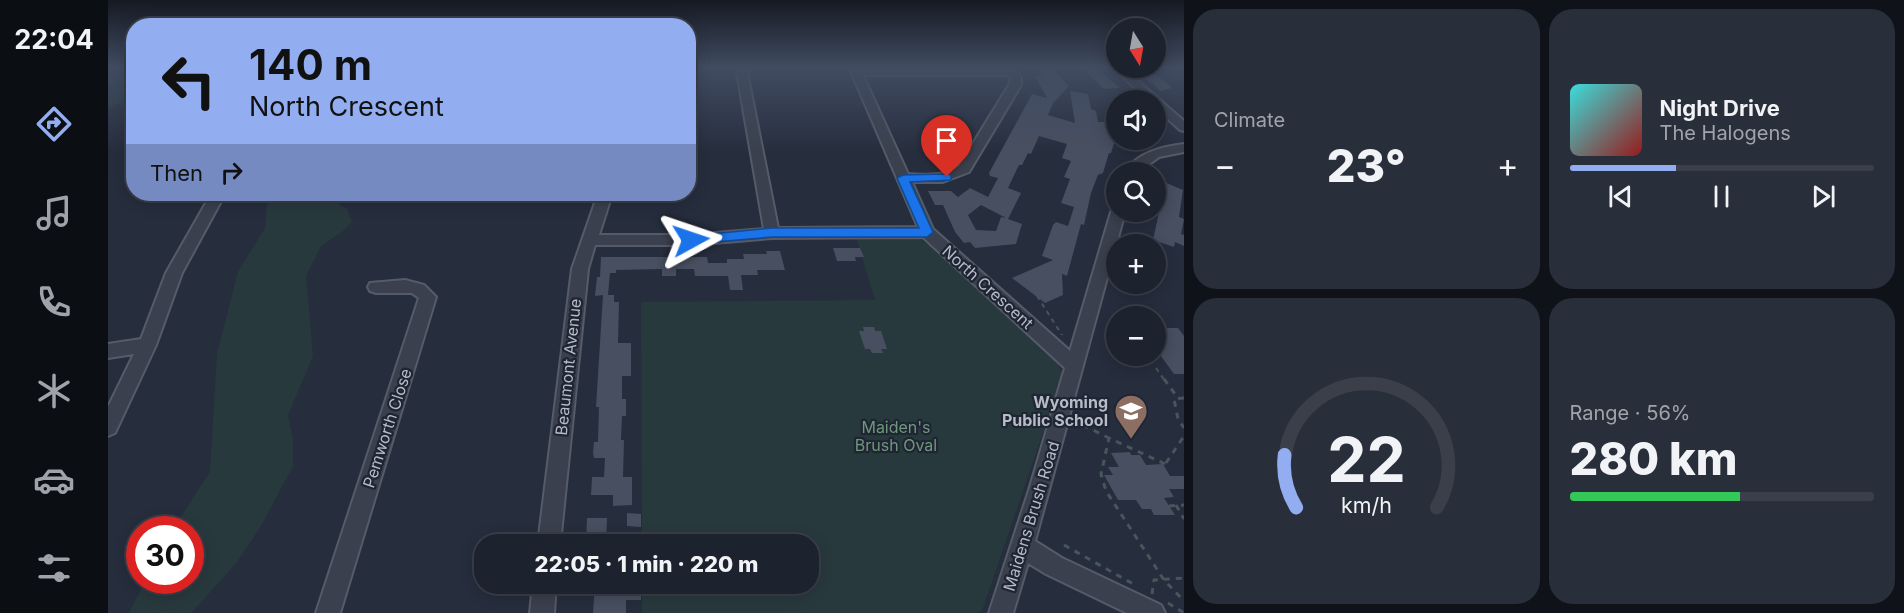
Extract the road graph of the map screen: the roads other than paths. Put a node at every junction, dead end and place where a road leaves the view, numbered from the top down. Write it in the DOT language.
graph roads {
  1 [pos="746,96"];
  2 [pos="866,96"];
  3 [pos="1009,96"];
  4 [pos="1166,111"];
  5 [pos="1184,127"];
  6 [pos="1184,148"];
  7 [pos="1138,162"];
  8 [pos="903,178"];
  9 [pos="214,201"];
  10 [pos="603,201"];
  11 [pos="1115,222"];
  12 [pos="772,232"];
  13 [pos="927,232"];
  14 [pos="589,240"];
  15 [pos="376,287"];
  16 [pos="147,345"];
  17 [pos="108,351"];
  18 [pos="1076,366"];
  19 [pos="108,427"];
  20 [pos="550,534"];
  21 [pos="1023,546"];
  22 [pos="544,594"];
  23 [pos="1152,604"];
  24 [pos="328,613"];
  25 [pos="542,613"];
  26 [pos="1001,613"];
  1 -- 12 [label="street"];
  2 -- 8 [label="street, North Crescent"];
  3 -- 8 [label="street"];
  4 -- 5 [label="street"];
  6 -- 7 [label="street"];
  8 -- 13 [label="street, North Crescent"];
  9 -- 16 [label="street"];
  10 -- 14 [label="street, Beaumont Avenue"];
  11 -- 18 [label="street, Maidens Brush Road"];
  12 -- 13 [label="street"];
  12 -- 14 [label="street"];
  13 -- 18 [label="street, North Crescent"];
  14 -- 20 [label="street, Beaumont Avenue"];
  15 -- 24 [label="street, Pemworth Close"];
  16 -- 17 [label="street"];
  16 -- 19 [label="street"];
  18 -- 21 [label="street, Maidens Brush Road"];
  21 -- 23 [label="street"];
  21 -- 26 [label="street, Maidens Brush Road"];
  22 -- 25 [label="street"];
}
